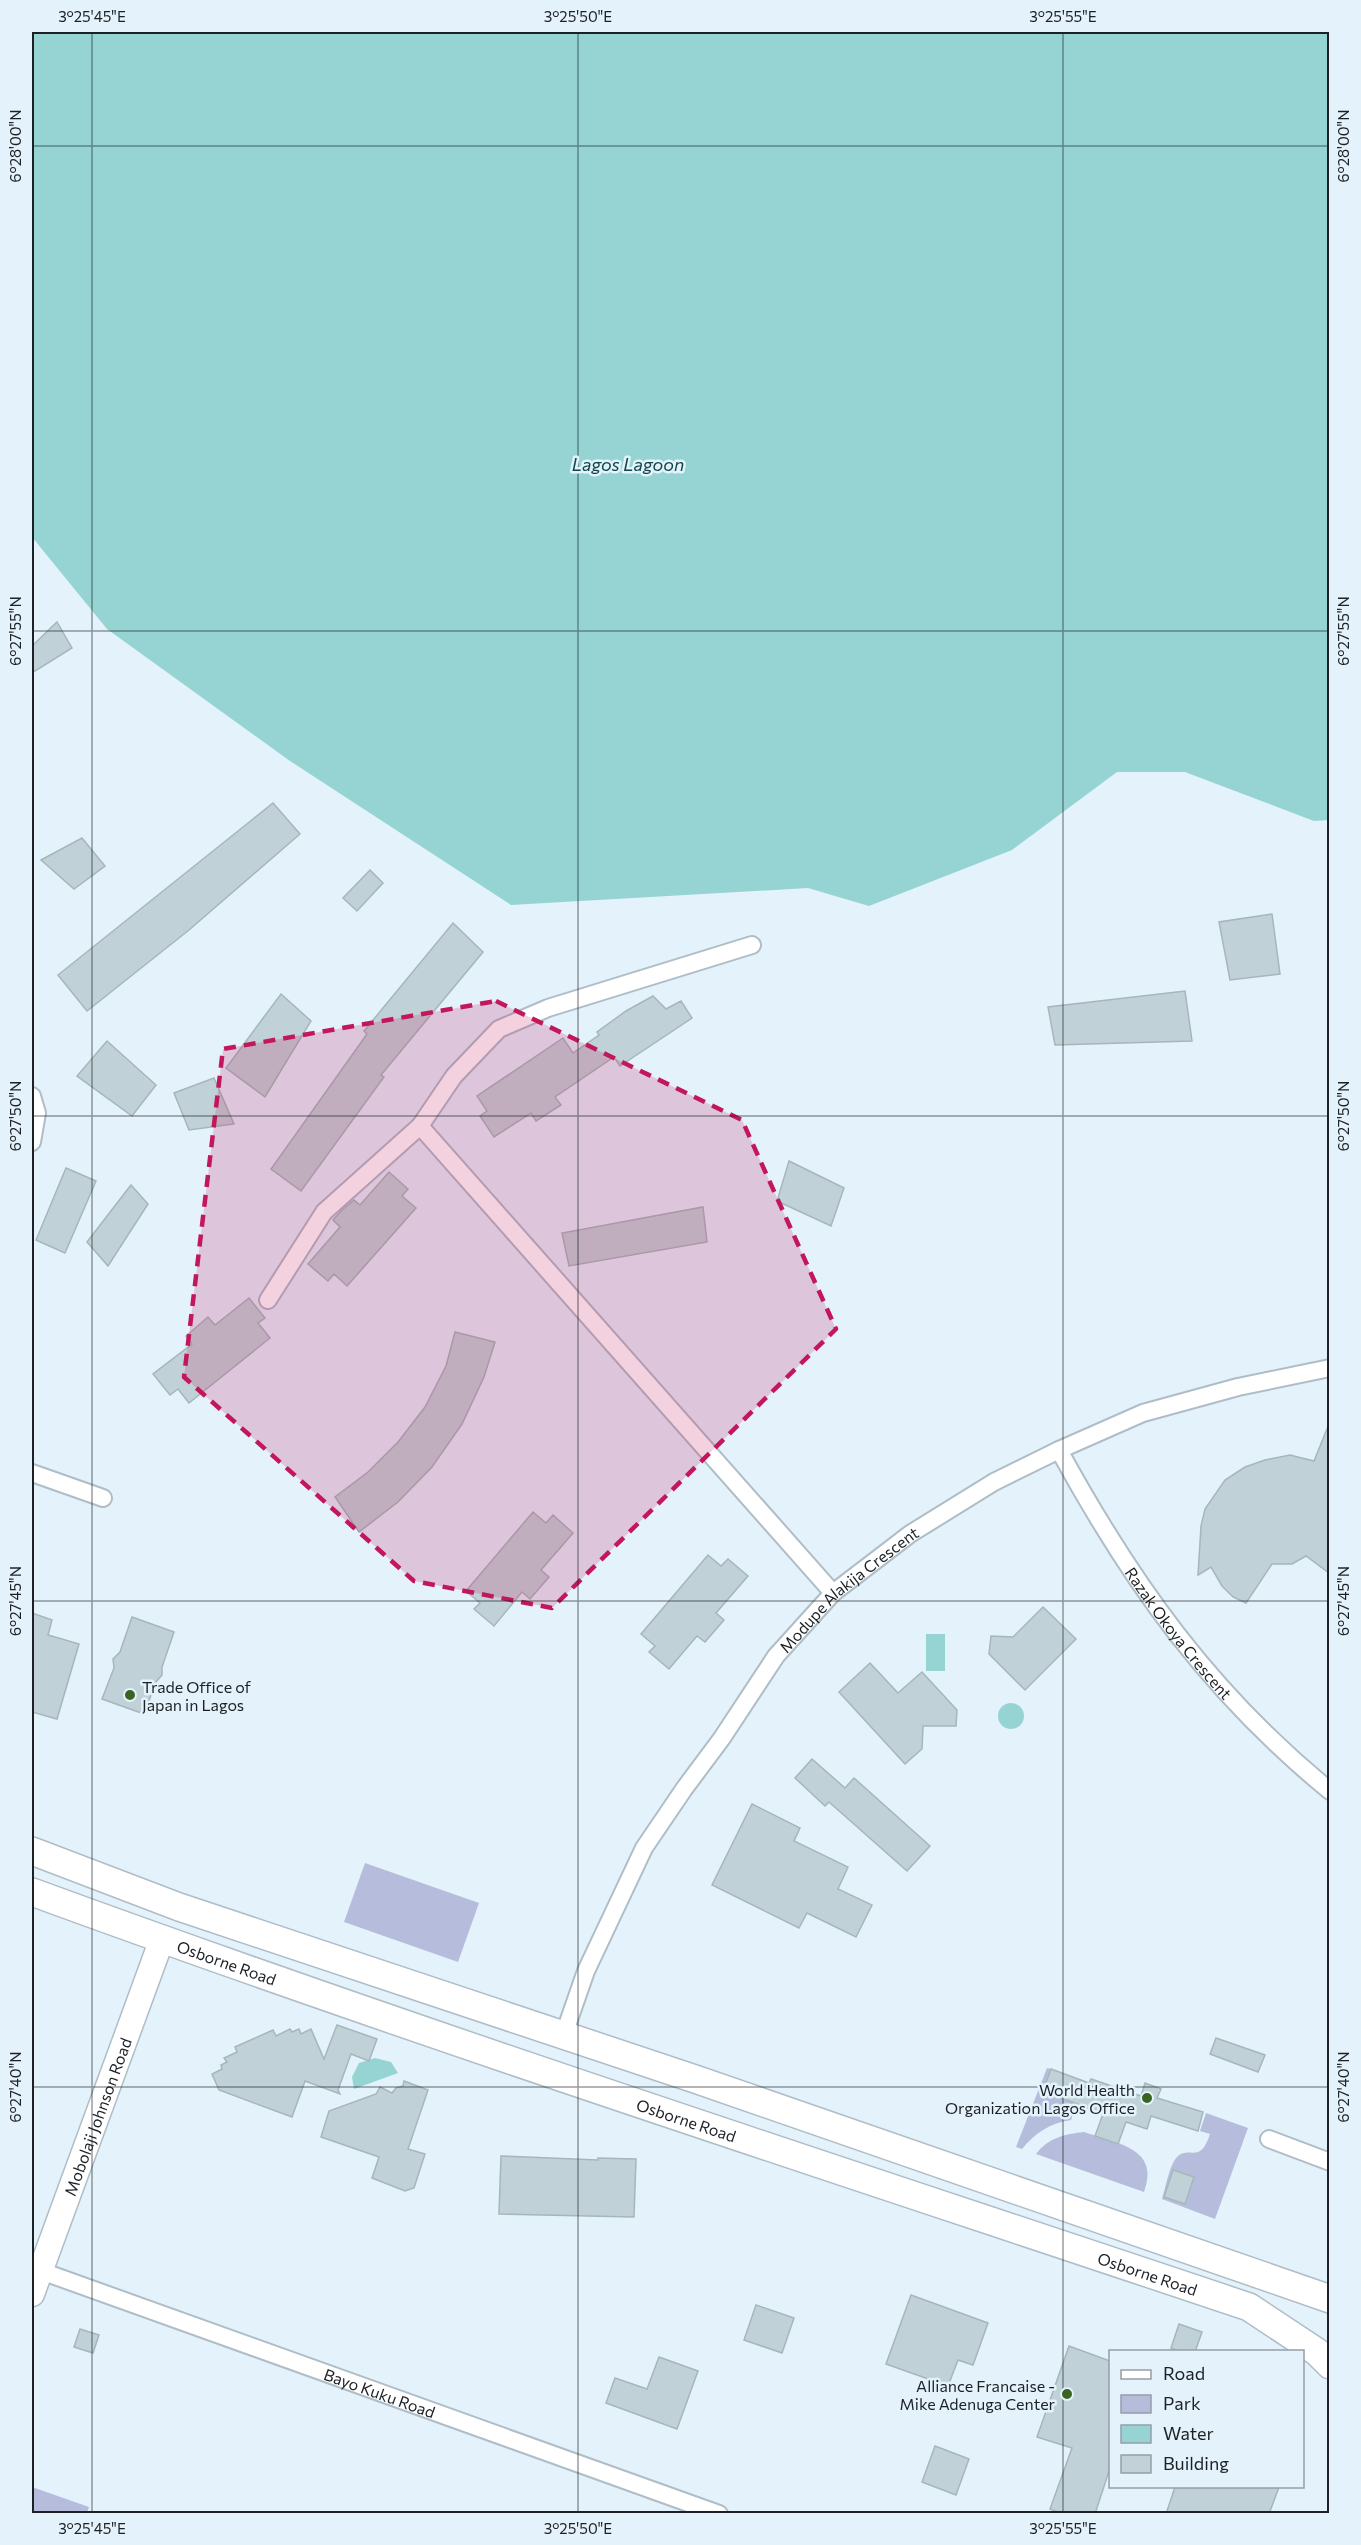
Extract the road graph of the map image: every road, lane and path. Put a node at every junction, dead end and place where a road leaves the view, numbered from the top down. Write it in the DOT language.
graph roads {
  1 [pos="752,945"];
  2 [pos="32,1096"];
  3 [pos="420,1126"];
  4 [pos="32,1142"];
  5 [pos="268,1300"];
  6 [pos="1329,1368"];
  7 [pos="1059,1450"];
  8 [pos="32,1473"];
  9 [pos="103,1498"];
  10 [pos="833,1593"];
  11 [pos="1329,1791"];
  12 [pos="32,1851"];
  13 [pos="32,1892"];
  14 [pos="162,1940"];
  15 [pos="563,2037"];
  16 [pos="1269,2139"];
  17 [pos="1329,2162"];
  18 [pos="41,2271"];
  19 [pos="1283,2283"];
  20 [pos="32,2294"];
  21 [pos="1329,2300"];
  22 [pos="1329,2316"];
  23 [pos="1329,2365"];
  24 [pos="718,2514"];
  1 -- 3 [label="street"];
  2 -- 4 [label="street"];
  3 -- 5 [label="street"];
  3 -- 10 [label="street"];
  6 -- 7 [label="street, Modupe Alakija Crescent"];
  7 -- 10 [label="street, Modupe Alakija Crescent"];
  7 -- 11 [label="street, Razak Okoya Crescent"];
  8 -- 9 [label="street"];
  10 -- 15 [label="street, Modupe Alakija Crescent"];
  12 -- 15 [label="main road, Osborne Road"];
  13 -- 14 [label="main road, Osborne Road"];
  14 -- 18 [label="main road, Mobolaji Johnson Road"];
  14 -- 23 [label="main road, Osborne Road"];
  15 -- 19 [label="main road, Osborne Road"];
  16 -- 17 [label="street"];
  18 -- 20 [label="main road, Mobolaji Johnson Road"];
  18 -- 24 [label="street, Bayo Kuku Road"];
  19 -- 21 [label="main road, Osborne Road"];
  19 -- 22 [label="main road"];
}
